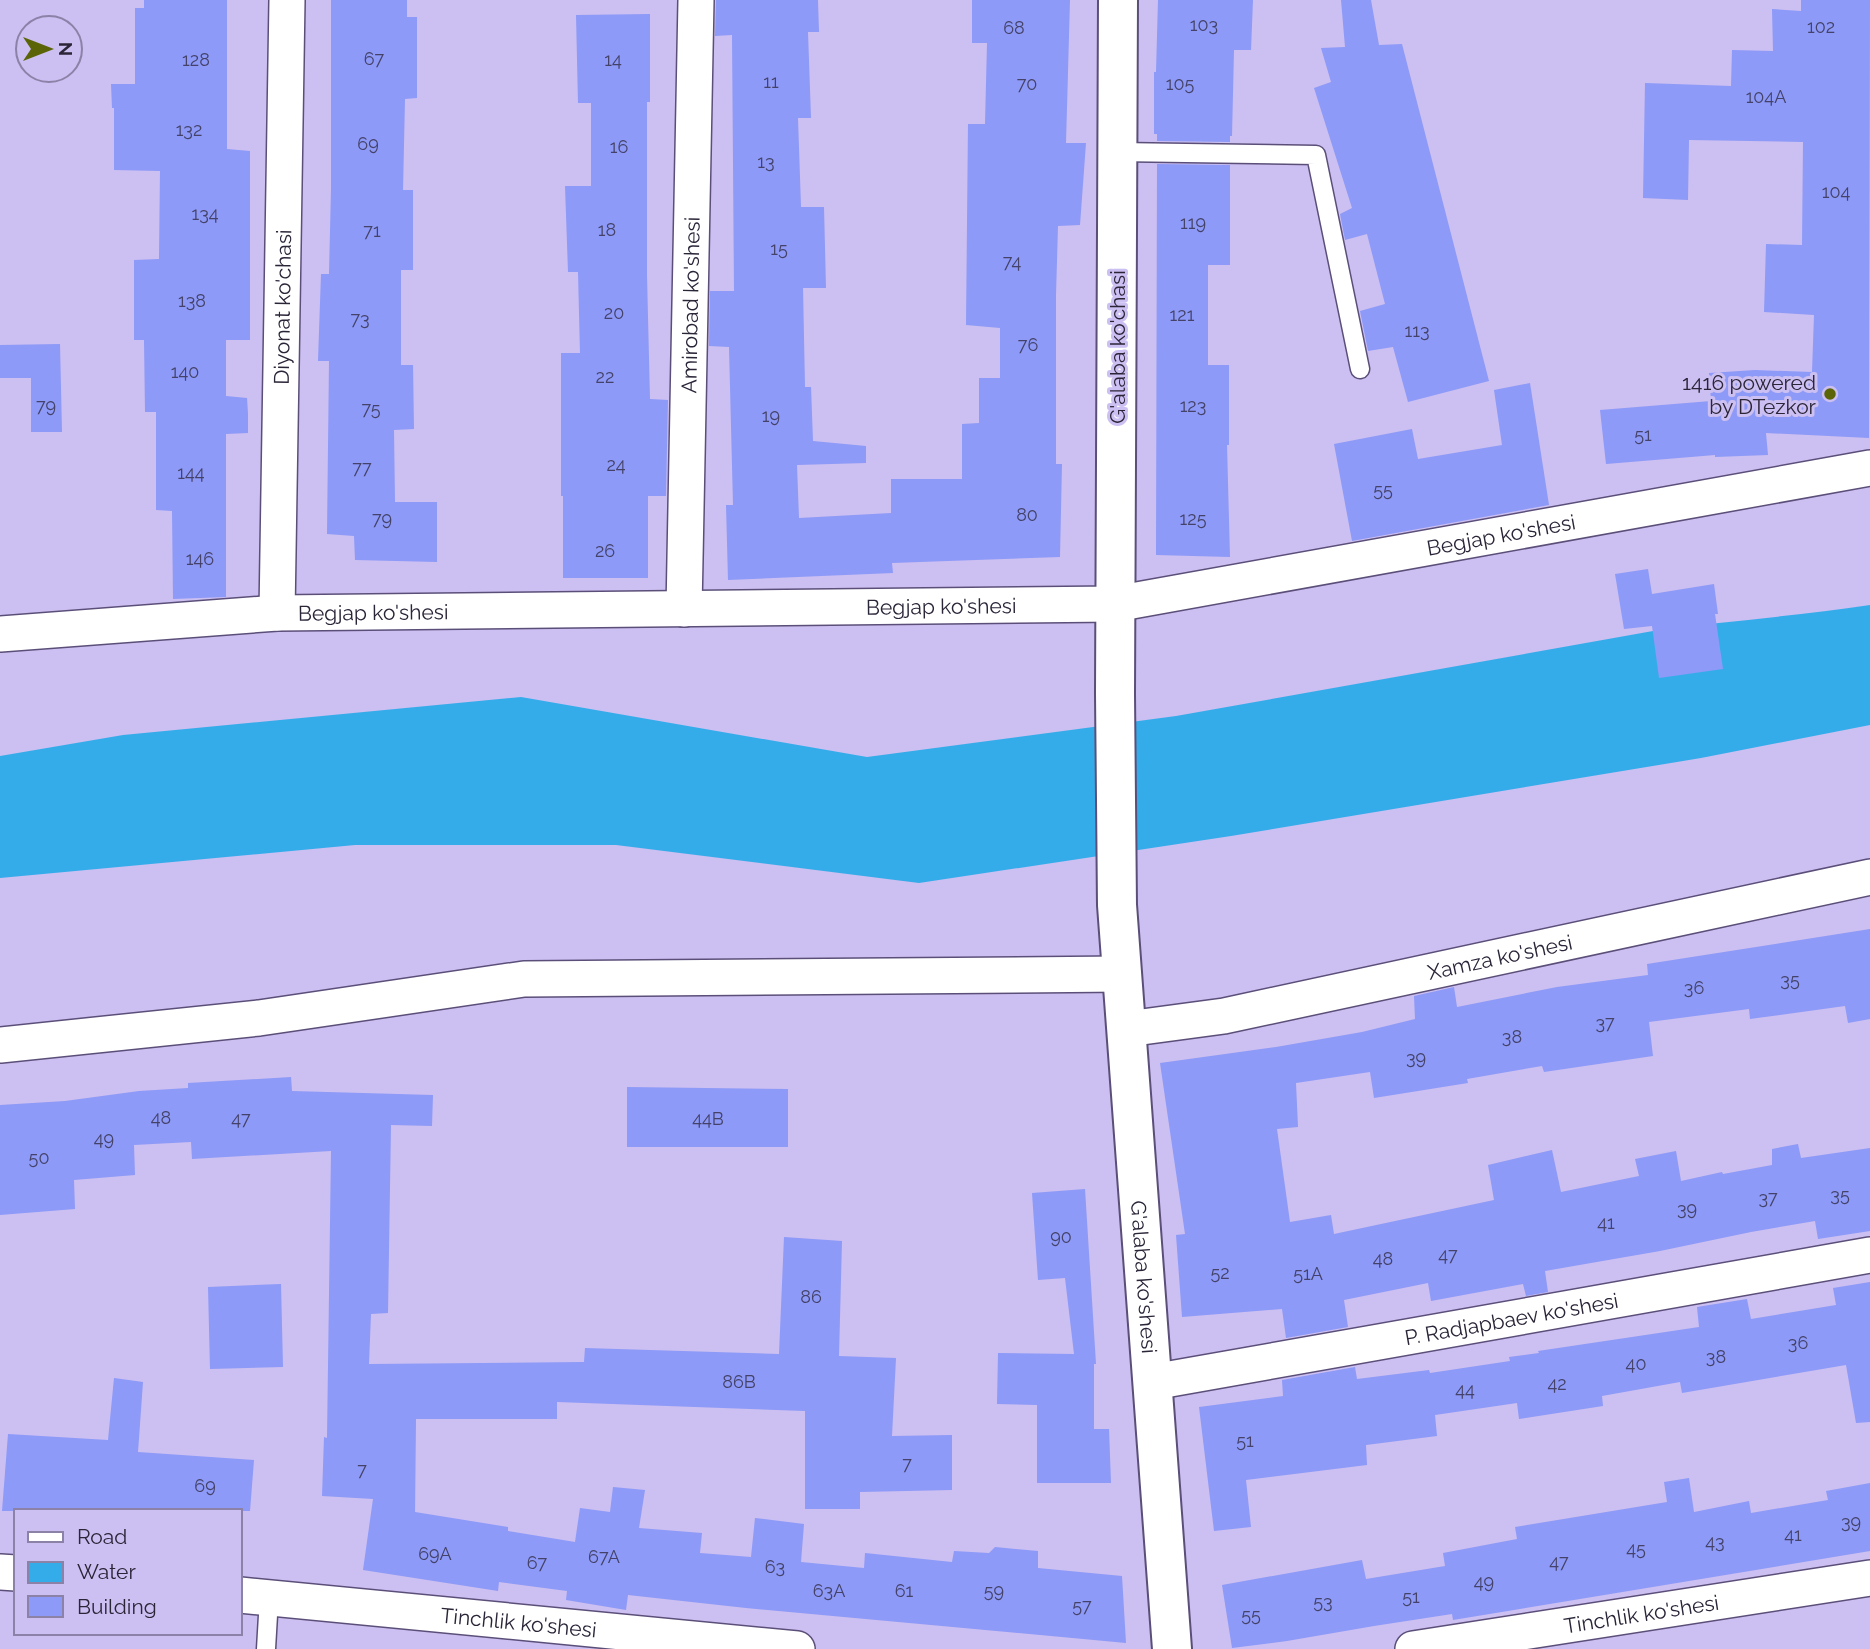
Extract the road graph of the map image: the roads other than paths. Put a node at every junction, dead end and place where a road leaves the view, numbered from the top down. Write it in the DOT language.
graph roads {
  1 [pos="287,0"];
  2 [pos="696,0"];
  3 [pos="1118,0"];
  4 [pos="1118,152"];
  5 [pos="1360,369"];
  6 [pos="1870,468"];
  7 [pos="1115,604"];
  8 [pos="684,609"];
  9 [pos="277,613"];
  10 [pos="0,634"];
  11 [pos="1870,877"];
  12 [pos="1118,905"];
  13 [pos="1123,974"];
  14 [pos="1126,1029"];
  15 [pos="0,1045"];
  16 [pos="1870,1255"];
  17 [pos="1153,1382"];
  18 [pos="1870,1578"];
  19 [pos="254,1596"];
  20 [pos="266,1649"];
  21 [pos="797,1649"];
  22 [pos="1172,1649"];
  23 [pos="1413,1649"];
  1 -- 9 [label="street, Diyonat ko'chasi"];
  2 -- 8 [label="street, Amirobad ko'shesi"];
  3 -- 4 [label="street, G'alaba ko'chasi"];
  4 -- 5 [label="lane"];
  4 -- 7 [label="street, G'alaba ko'chasi"];
  6 -- 7 [label="street, Begjap ko'shesi"];
  7 -- 8 [label="street, Begjap ko'shesi"];
  7 -- 12 [label="street, G'alaba ko'chasi"];
  8 -- 9 [label="street, Begjap ko'shesi"];
  9 -- 10 [label="street, Begjap ko'shesi"];
  11 -- 14 [label="street, Xamza ko'shesi"];
  12 -- 13 [label="street, G'alaba ko'shesi"];
  13 -- 14 [label="street, G'alaba ko'shesi"];
  13 -- 15 [label="street"];
  14 -- 17 [label="street, G'alaba ko'shesi"];
  16 -- 17 [label="street, P. Radjapbaev ko'shesi"];
  17 -- 22 [label="street, G'alaba ko'shesi"];
  18 -- 23 [label="street, Tinchlik ko'shesi"];
  19 -- 20 [label="lane"];
  19 -- 21 [label="street, Tinchlik ko'shesi"];
}
